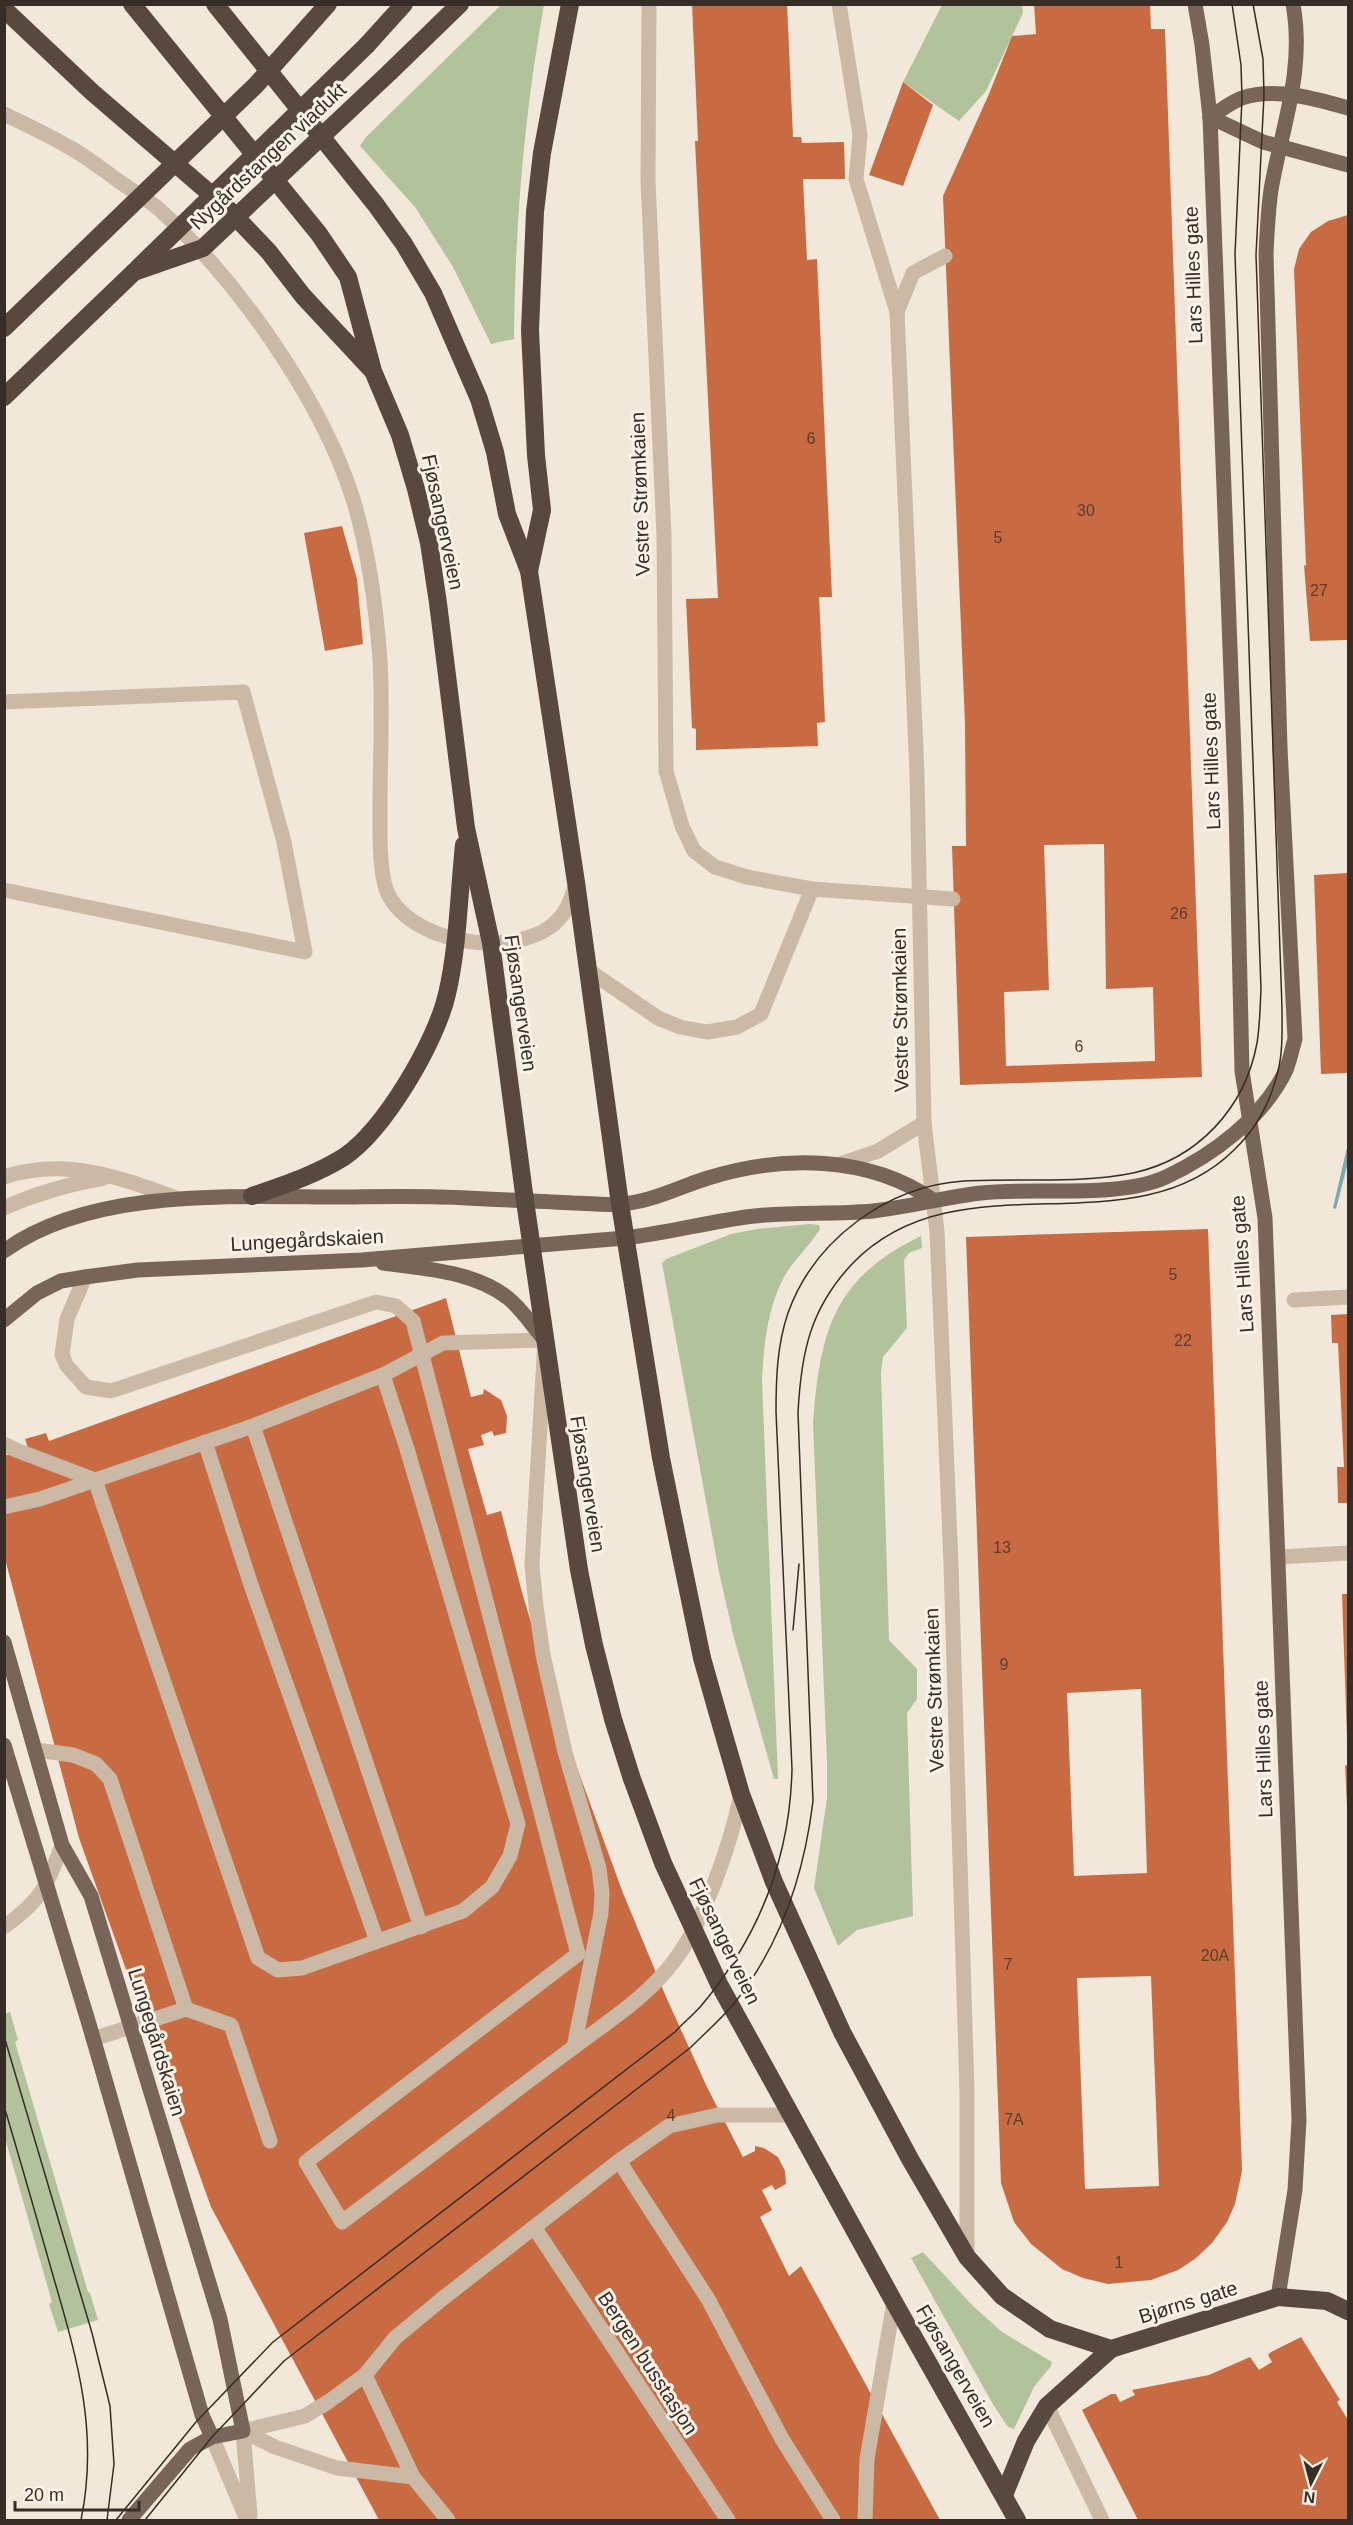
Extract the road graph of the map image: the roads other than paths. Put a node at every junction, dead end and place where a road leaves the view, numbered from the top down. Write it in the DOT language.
graph roads {
  1 [pos="132,4"];
  2 [pos="215,4"];
  3 [pos="328,4"];
  4 [pos="404,4"];
  5 [pos="460,4"];
  6 [pos="570,4"];
  7 [pos="649,4"];
  8 [pos="839,4"];
  9 [pos="1195,4"];
  10 [pos="1293,4"];
  11 [pos="4,9"];
  12 [pos="1293,95"];
  13 [pos="1348,108"];
  14 [pos="4,114"];
  15 [pos="1210,117"];
  16 [pos="1280,147"];
  17 [pos="1348,165"];
  18 [pos="945,256"];
  19 [pos="134,272"];
  20 [pos="897,312"];
  21 [pos="4,328"];
  22 [pos="373,371"];
  23 [pos="4,396"];
  24 [pos="529,571"];
  25 [pos="4,702"];
  26 [pos="466,828"];
  27 [pos="576,882"];
  28 [pos="812,889"];
  29 [pos="4,890"];
  30 [pos="920,896"];
  31 [pos="953,899"];
  32 [pos="454,938"];
  33 [pos="491,944"];
  34 [pos="588,970"];
  35 [pos="1249,1119"];
  36 [pos="924,1123"];
  37 [pos="840,1164"];
  38 [pos="4,1177"];
  39 [pos="110,1177"];
  40 [pos="252,1197"];
  41 [pos="176,1198"];
  42 [pos="933,1200"];
  43 [pos="525,1201"];
  44 [pos="620,1204"];
  45 [pos="4,1208"];
  46 [pos="625,1238"];
  47 [pos="531,1244"];
  48 [pos="4,1251"];
  49 [pos="362,1260"];
  50 [pos="85,1276"];
  51 [pos="1348,1297"];
  52 [pos="1294,1300"];
  53 [pos="4,1320"];
  54 [pos="545,1340"];
  55 [pos="383,1375"];
  56 [pos="253,1426"];
  57 [pos="204,1442"];
  58 [pos="4,1444"];
  59 [pos="95,1480"];
  60 [pos="4,1507"];
  61 [pos="1348,1552"];
  62 [pos="1279,1557"];
  63 [pos="4,1642"];
  64 [pos="4,1745"];
  65 [pos="36,1750"];
  66 [pos="741,1794"];
  67 [pos="63,1845"];
  68 [pos="47,1886"];
  69 [pos="4,1927"];
  70 [pos="421,1927"];
  71 [pos="693,1930"];
  72 [pos="377,1941"];
  73 [pos="186,2009"];
  74 [pos="130,2027"];
  75 [pos="93,2038"];
  76 [pos="574,2047"];
  77 [pos="790,2115"];
  78 [pos="270,2141"];
  79 [pos="619,2161"];
  80 [pos="534,2227"];
  81 [pos="967,2257"];
  82 [pos="1278,2297"];
  83 [pos="894,2302"];
  84 [pos="1348,2311"];
  85 [pos="1111,2349"];
  86 [pos="365,2375"];
  87 [pos="1047,2406"];
  88 [pos="243,2431"];
  89 [pos="212,2437"];
  90 [pos="413,2477"];
  91 [pos="1004,2495"];
  92 [pos="129,2520"];
  93 [pos="249,2520"];
  94 [pos="448,2520"];
  95 [pos="728,2520"];
  96 [pos="833,2520"];
  97 [pos="865,2520"];
  98 [pos="1017,2520"];
  99 [pos="1102,2520"];
  1 -- 22 [label="highway"];
  2 -- 24 [label="highway"];
  3 -- 21 [label="highway, bridge"];
  4 -- 19 [label="highway, bridge"];
  5 -- 19 [label="highway, Nygårdstangen viadukt, bridge"];
  6 -- 24 [label="highway"];
  7 -- 28 [label="street, Vestre Strømkaien"];
  8 -- 20 [label="street"];
  9 -- 15 [label="main road, Lars Hilles gate"];
  10 -- 12 [label="main road"];
  11 -- 22 [label="highway"];
  12 -- 13 [label="main road"];
  12 -- 15 [label="main road"];
  12 -- 16 [label="main road"];
  14 -- 32 [label="street"];
  15 -- 16 [label="main road"];
  15 -- 35 [label="main road, Lars Hilles gate"];
  16 -- 17 [label="main road"];
  16 -- 35 [label="main road, Lungegårdskaien"];
  18 -- 20 [label="street"];
  19 -- 23 [label="highway, Nygårdstangen viadukt"];
  20 -- 30 [label="street, Vestre Strømkaien"];
  22 -- 26 [label="highway, Fjøsangerveien"];
  24 -- 27 [label="highway"];
  25 -- 29 [label="street"];
  26 -- 32 [label="highway"];
  26 -- 33 [label="highway, Fjøsangerveien"];
  27 -- 33 [label="street"];
  27 -- 34 [label="highway"];
  28 -- 30 [label="street, Vestre Strømkaien"];
  28 -- 34 [label="street"];
  30 -- 31 [label="street, Vestre Strømkaien"];
  30 -- 36 [label="street, Vestre Strømkaien"];
  32 -- 33 [label="street"];
  32 -- 40 [label="highway"];
  33 -- 43 [label="highway, Fjøsangerveien"];
  34 -- 44 [label="highway"];
  35 -- 42 [label="main road, Lungegårdskaien"];
  35 -- 62 [label="main road, Lars Hilles gate"];
  36 -- 37 [label="street"];
  36 -- 42 [label="street, Vestre Strømkaien"];
  37 -- 42 [label="main road, Lungegårdskaien"];
  37 -- 44 [label="main road, Lungegårdskaien"];
  38 -- 39 [label="street, Lungegårdskaien"];
  39 -- 41 [label="street, Lungegårdskaien"];
  39 -- 45 [label="street"];
  40 -- 41 [label="main road, Lungegårdskaien"];
  40 -- 43 [label="main road, Lungegårdskaien"];
  41 -- 48 [label="main road, Lungegårdskaien"];
  42 -- 46 [label="main road, Lungegårdskaien"];
  42 -- 81 [label="street, Vestre Strømkaien"];
  43 -- 44 [label="main road, Lungegårdskaien"];
  43 -- 47 [label="highway, Fjøsangerveien"];
  44 -- 46 [label="highway"];
  46 -- 47 [label="main road, Lungegårdskaien"];
  46 -- 66 [label="highway"];
  47 -- 49 [label="main road, Lungegårdskaien"];
  47 -- 54 [label="highway, Fjøsangerveien"];
  49 -- 50 [label="main road, Lungegårdskaien"];
  49 -- 54 [label="main road"];
  50 -- 53 [label="main road, Lungegårdskaien"];
  50 -- 76 [label="street"];
  51 -- 52 [label="street"];
  54 -- 55 [label="street"];
  54 -- 71 [label="highway, Fjøsangerveien"];
  54 -- 76 [label="street"];
  55 -- 56 [label="street"];
  55 -- 70 [label="street"];
  56 -- 57 [label="street"];
  56 -- 70 [label="street"];
  57 -- 59 [label="street"];
  57 -- 72 [label="street"];
  58 -- 59 [label="street"];
  59 -- 60 [label="street"];
  59 -- 72 [label="street"];
  61 -- 62 [label="street"];
  62 -- 82 [label="main road, Lars Hilles gate"];
  63 -- 65 [label="main road, Lungegårdskaien"];
  64 -- 68 [label="main road"];
  65 -- 67 [label="main road, Lungegårdskaien"];
  65 -- 73 [label="street"];
  66 -- 71 [label="street"];
  66 -- 81 [label="highway"];
  67 -- 68 [label="street"];
  67 -- 74 [label="main road, Lungegårdskaien"];
  68 -- 69 [label="street"];
  68 -- 75 [label="main road"];
  70 -- 72 [label="street"];
  71 -- 76 [label="street"];
  71 -- 77 [label="highway, Fjøsangerveien"];
  73 -- 74 [label="street"];
  73 -- 78 [label="street"];
  74 -- 75 [label="street"];
  74 -- 88 [label="main road, Lungegårdskaien"];
  75 -- 89 [label="main road"];
  77 -- 79 [label="street"];
  77 -- 83 [label="highway, Fjøsangerveien"];
  79 -- 80 [label="street"];
  79 -- 96 [label="street"];
  80 -- 86 [label="street"];
  80 -- 95 [label="street, Bergen busstasjon"];
  81 -- 85 [label="highway"];
  82 -- 84 [label="highway"];
  82 -- 85 [label="highway, Bjørns gate"];
  83 -- 91 [label="highway, Fjøsangerveien"];
  83 -- 97 [label="street"];
  85 -- 87 [label="highway"];
  86 -- 88 [label="street"];
  86 -- 90 [label="street"];
  87 -- 91 [label="highway"];
  87 -- 99 [label="street"];
  88 -- 89 [label="main road"];
  88 -- 90 [label="street"];
  88 -- 93 [label="street"];
  89 -- 92 [label="main road"];
  89 -- 93 [label="street"];
  90 -- 94 [label="street"];
  91 -- 98 [label="highway, Fjøsangerveien"];
}
